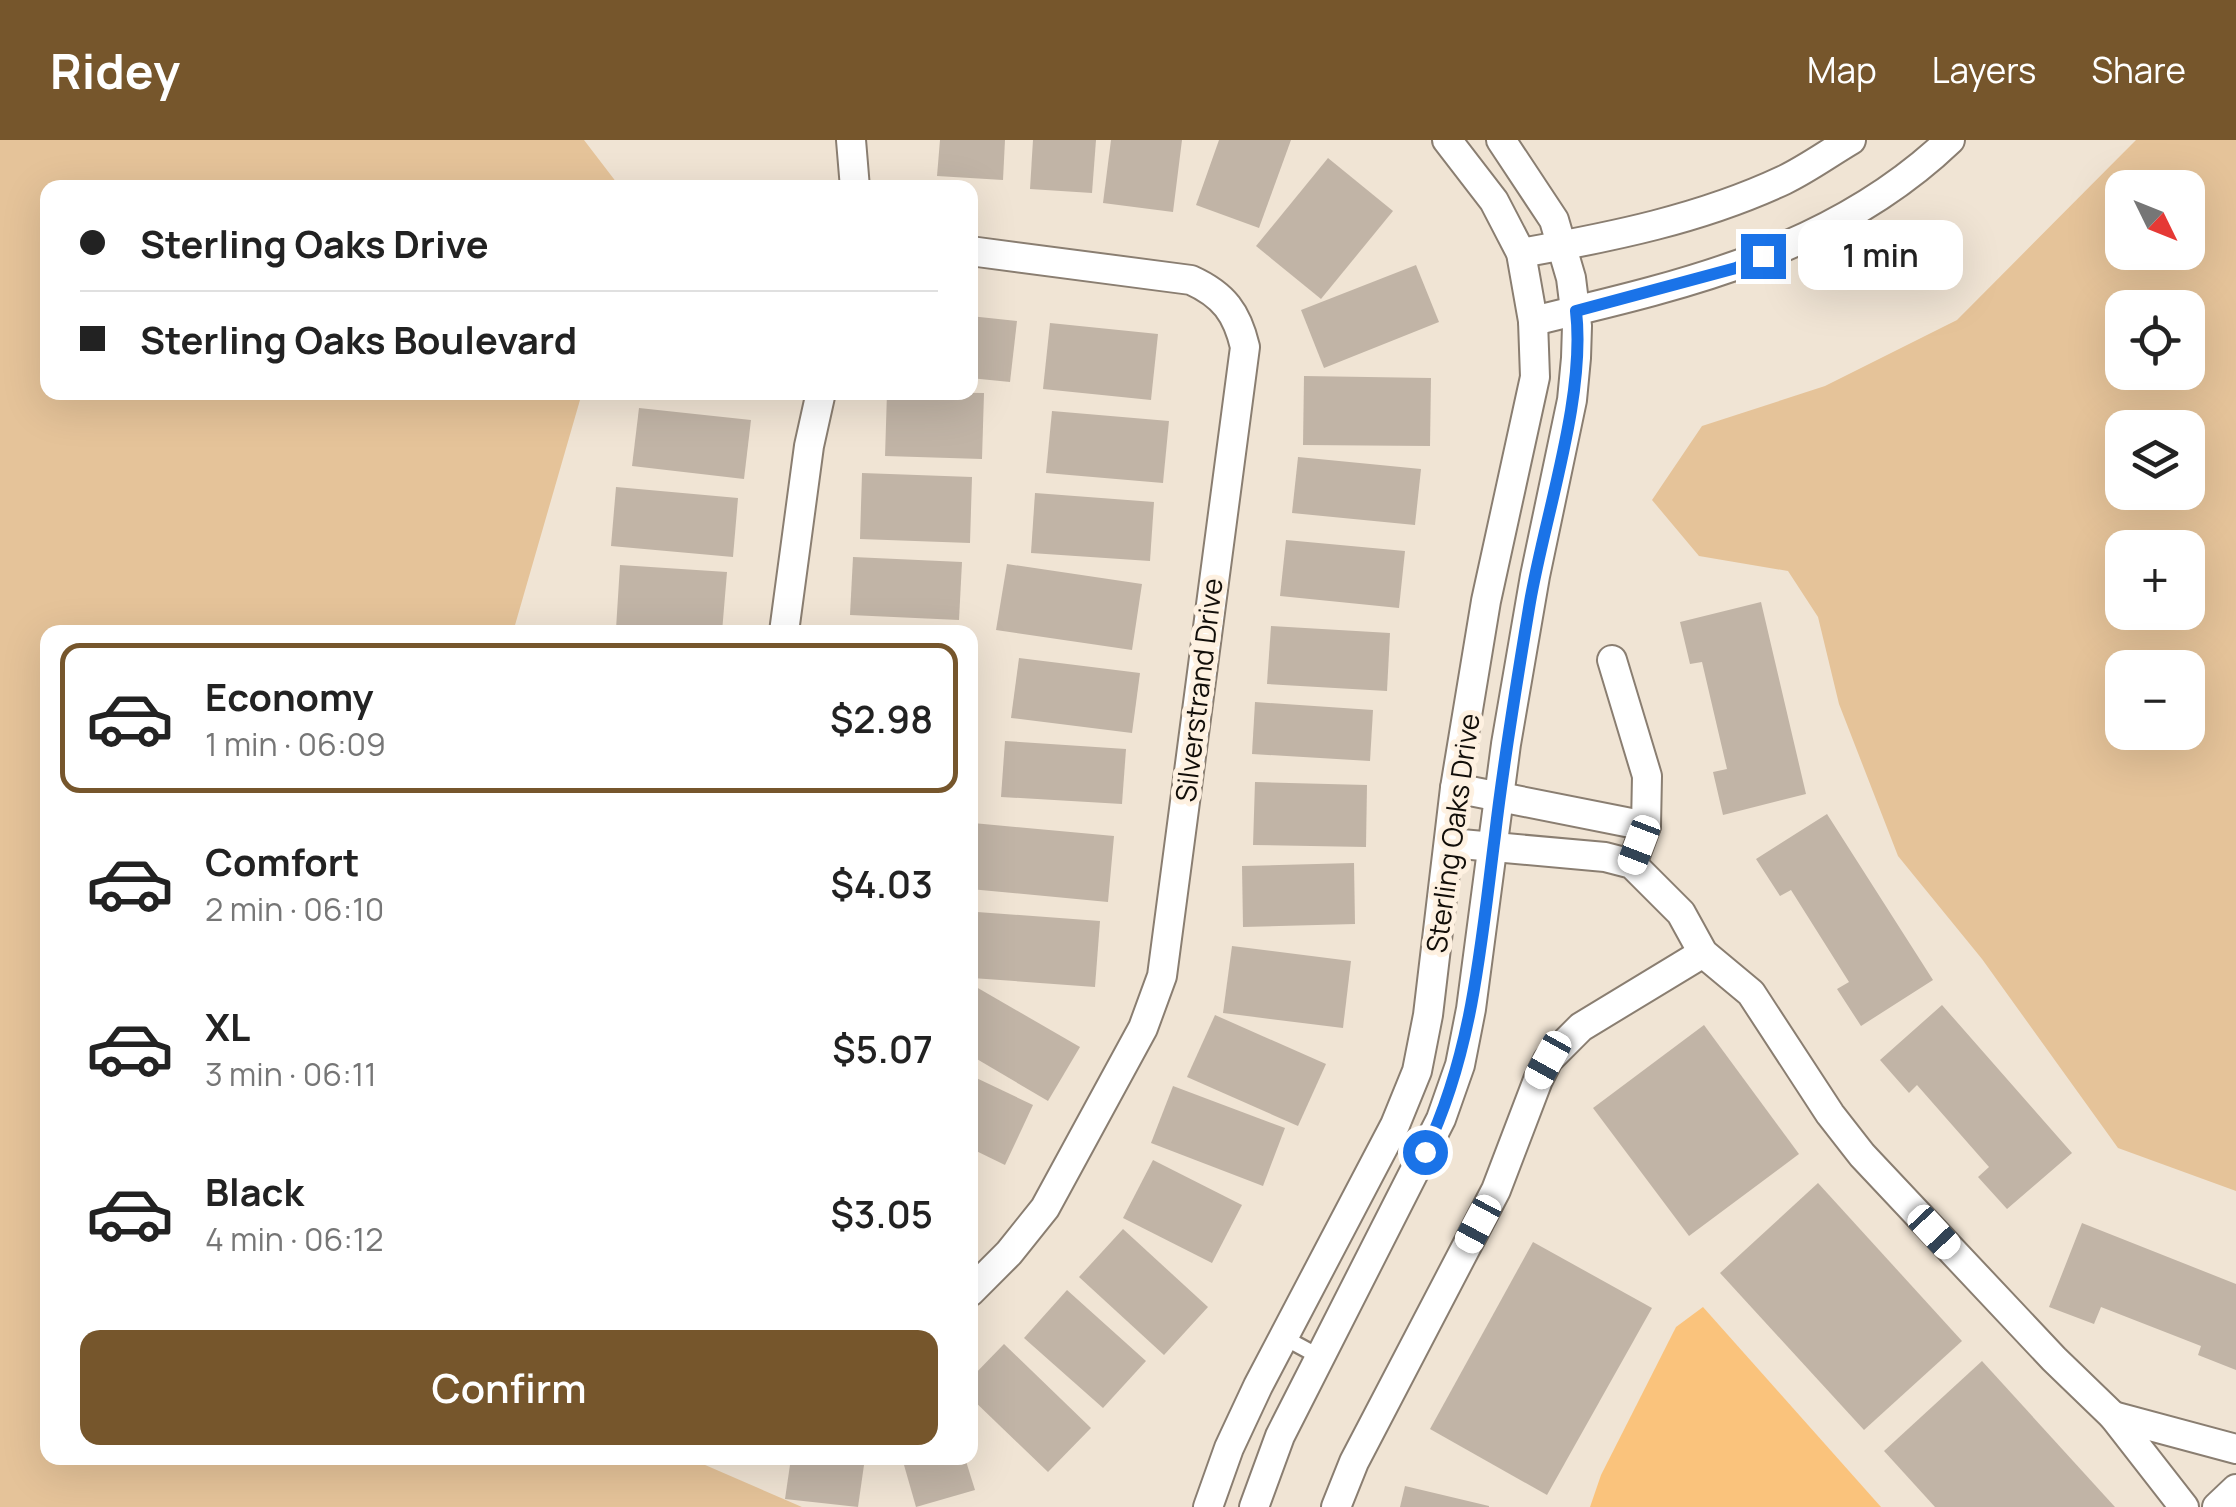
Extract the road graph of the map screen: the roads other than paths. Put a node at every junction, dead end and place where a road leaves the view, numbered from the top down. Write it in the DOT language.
graph roads {
  1 [pos="851,140"];
  2 [pos="1447,140"];
  3 [pos="1501,140"];
  4 [pos="1851,140"];
  5 [pos="1950,140"];
  6 [pos="854,180"];
  7 [pos="1562,246"];
  8 [pos="978,252"];
  9 [pos="1521,253"];
  10 [pos="1576,311"];
  11 [pos="1533,321"];
  12 [pos="819,400"];
  13 [pos="785,625"];
  14 [pos="1612,660"];
  15 [pos="1455,788"];
  16 [pos="1500,796"];
  17 [pos="1646,826"];
  18 [pos="1450,844"];
  19 [pos="1493,848"];
  20 [pos="1632,864"];
  21 [pos="1703,953"];
  22 [pos="978,1284"];
  23 [pos="1284,1337"];
  24 [pos="1320,1357"];
  25 [pos="2113,1416"];
  26 [pos="2236,1449"];
  27 [pos="2236,1489"];
  28 [pos="1208,1507"];
  29 [pos="1254,1507"];
  30 [pos="1336,1507"];
  31 [pos="2184,1507"];
  32 [pos="2217,1507"];
  1 -- 6 [label="street"];
  2 -- 9 [label="street, Sterling Oaks Drive"];
  3 -- 7 [label="street, Sterling Oaks Drive"];
  4 -- 7 [label="street"];
  5 -- 10 [label="street"];
  7 -- 9 [label="street"];
  7 -- 10 [label="street, Sterling Oaks Drive"];
  8 -- 22 [label="street, Silverstrand Drive"];
  9 -- 11 [label="street, Sterling Oaks Drive"];
  10 -- 11 [label="street"];
  10 -- 16 [label="street, Sterling Oaks Drive"];
  11 -- 15 [label="street, Sterling Oaks Drive"];
  12 -- 13 [label="street"];
  14 -- 17 [label="street"];
  15 -- 16 [label="street"];
  15 -- 18 [label="street, Sterling Oaks Drive"];
  16 -- 17 [label="street"];
  16 -- 19 [label="street, Sterling Oaks Drive"];
  17 -- 20 [label="street"];
  18 -- 19 [label="street"];
  18 -- 23 [label="street, Sterling Oaks Drive"];
  19 -- 20 [label="street"];
  19 -- 24 [label="street, Sterling Oaks Drive"];
  20 -- 21 [label="street"];
  21 -- 25 [label="street"];
  21 -- 30 [label="street"];
  23 -- 24 [label="lane"];
  23 -- 28 [label="street, Sterling Oaks Drive"];
  24 -- 29 [label="street, Sterling Oaks Drive"];
  25 -- 26 [label="street"];
  25 -- 31 [label="street"];
  27 -- 32 [label="street"];
}
